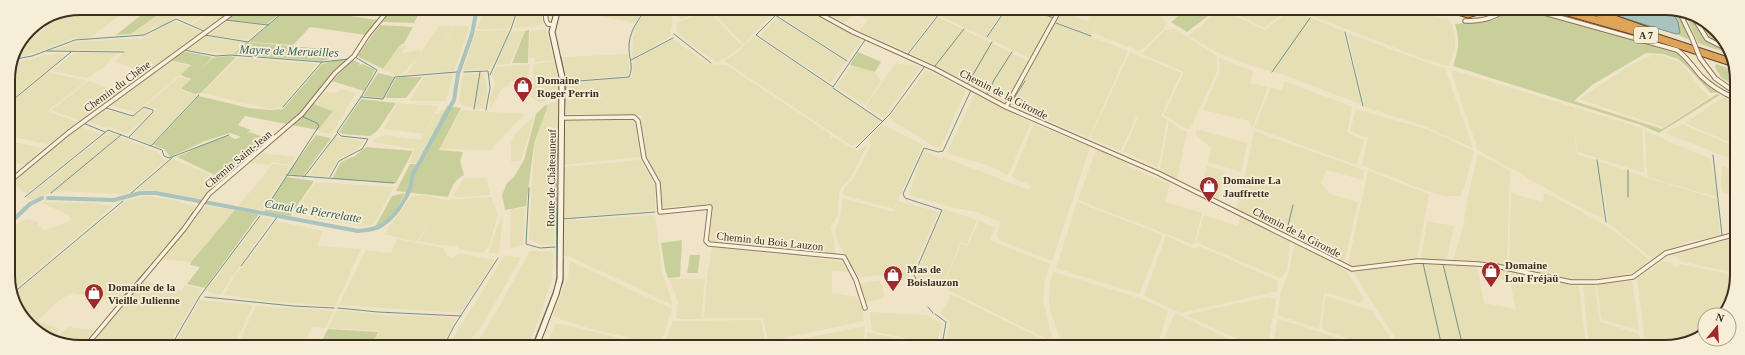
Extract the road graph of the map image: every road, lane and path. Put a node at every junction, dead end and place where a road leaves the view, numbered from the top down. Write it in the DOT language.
graph roads {
  1 [pos="230,15"];
  2 [pos="385,15"];
  3 [pos="546,15"];
  4 [pos="556,15"];
  5 [pos="822,15"];
  6 [pos="1057,15"];
  7 [pos="1498,15"];
  8 [pos="1552,15"];
  9 [pos="1577,15"];
  10 [pos="1593,15"];
  11 [pos="1603,15"];
  12 [pos="1683,18"];
  13 [pos="1465,21"];
  14 [pos="1698,24"];
  15 [pos="552,25"];
  16 [pos="1651,32"];
  17 [pos="1720,46"];
  18 [pos="1725,55"];
  19 [pos="1727,61"];
  20 [pos="1730,89"];
  21 [pos="1730,95"];
  22 [pos="1006,107"];
  23 [pos="561,118"];
  24 [pos="15,177"];
  25 [pos="1730,236"];
  26 [pos="864,308"];
  27 [pos="91,340"];
  28 [pos="538,340"];
  1 -- 24 [label="street, Chemin du Chêne"];
  2 -- 27 [label="street, Chemin Saint-Jean"];
  3 -- 15 [label="street"];
  4 -- 15 [label="main road, Route de Châteauneuf"];
  5 -- 22 [label="street, Chemin de la Gironde"];
  6 -- 22 [label="street"];
  7 -- 13 [label="street"];
  8 -- 21 [label="street"];
  9 -- 19 [label="highway, A 7"];
  10 -- 16 [label="highway, A 7"];
  11 -- 16 [label="highway"];
  12 -- 20 [label="street, bridge"];
  14 -- 17 [label="street"];
  15 -- 23 [label="main road, Route de Châteauneuf"];
  16 -- 18 [label="highway, A 7"];
  22 -- 25 [label="street, Chemin de la Gironde"];
  23 -- 26 [label="street, Chemin du Bois Lauzon"];
  23 -- 28 [label="main road, Route de Châteauneuf"];
}
